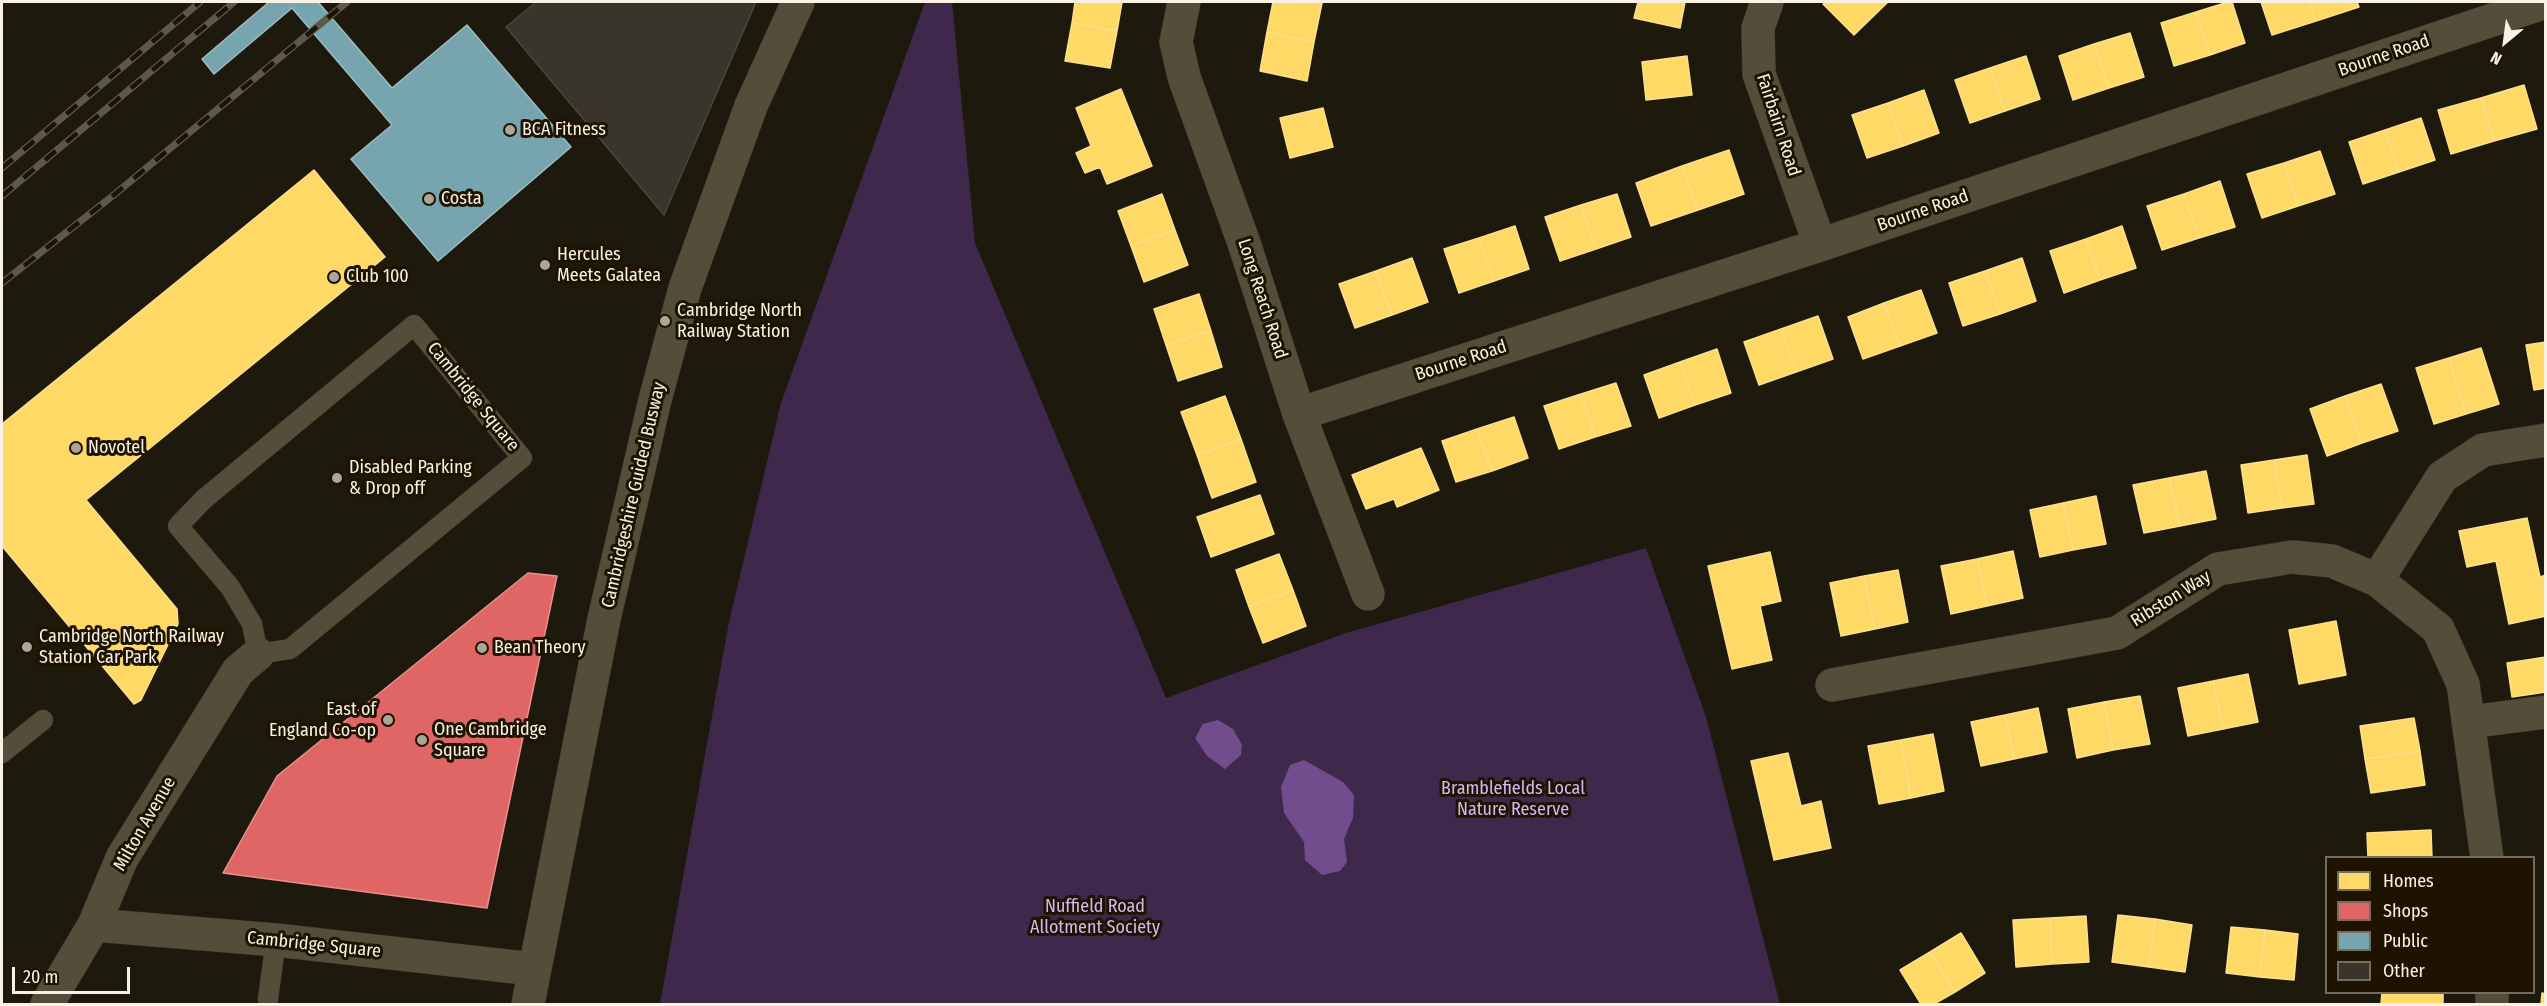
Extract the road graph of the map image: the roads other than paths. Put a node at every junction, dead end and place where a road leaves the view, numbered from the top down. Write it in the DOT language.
graph roads {
  1 [pos="798,2"];
  2 [pos="1184,2"];
  3 [pos="1767,2"];
  4 [pos="2546,2"];
  5 [pos="1820,245"];
  6 [pos="1299,414"];
  7 [pos="2546,440"];
  8 [pos="2377,580"];
  9 [pos="1368,594"];
  10 [pos="258,654"];
  11 [pos="1832,685"];
  12 [pos="2546,712"];
  13 [pos="43,720"];
  14 [pos="2469,722"];
  15 [pos="2,753"];
  16 [pos="2487,856"];
  17 [pos="94,925"];
  18 [pos="276,940"];
  19 [pos="533,969"];
  20 [pos="268,999"];
  21 [pos="47,1005"];
  22 [pos="528,1005"];
  1 -- 19 [label="street, Cambridgeshire Guided Busway"];
  2 -- 6 [label="street, Long Reach Road"];
  3 -- 5 [label="street, Fairbairn Road"];
  4 -- 5 [label="street, Bourne Road"];
  5 -- 6 [label="street, Bourne Road"];
  6 -- 9 [label="street, Long Reach Road"];
  7 -- 8 [label="street"];
  8 -- 11 [label="street, Ribston Way"];
  8 -- 14 [label="street, Ribston Way"];
  10 -- 10 [label="lane, Cambridge Square"];
  10 -- 17 [label="street, Milton Avenue"];
  12 -- 14 [label="street"];
  13 -- 15 [label="lane"];
  14 -- 16 [label="street, Ribston Way"];
  17 -- 18 [label="street, Cambridge Square"];
  17 -- 21 [label="street, Milton Avenue"];
  18 -- 19 [label="street, Cambridge Square"];
  18 -- 20 [label="lane"];
  19 -- 22 [label="street, Cambridgeshire Guided Busway"];
}
